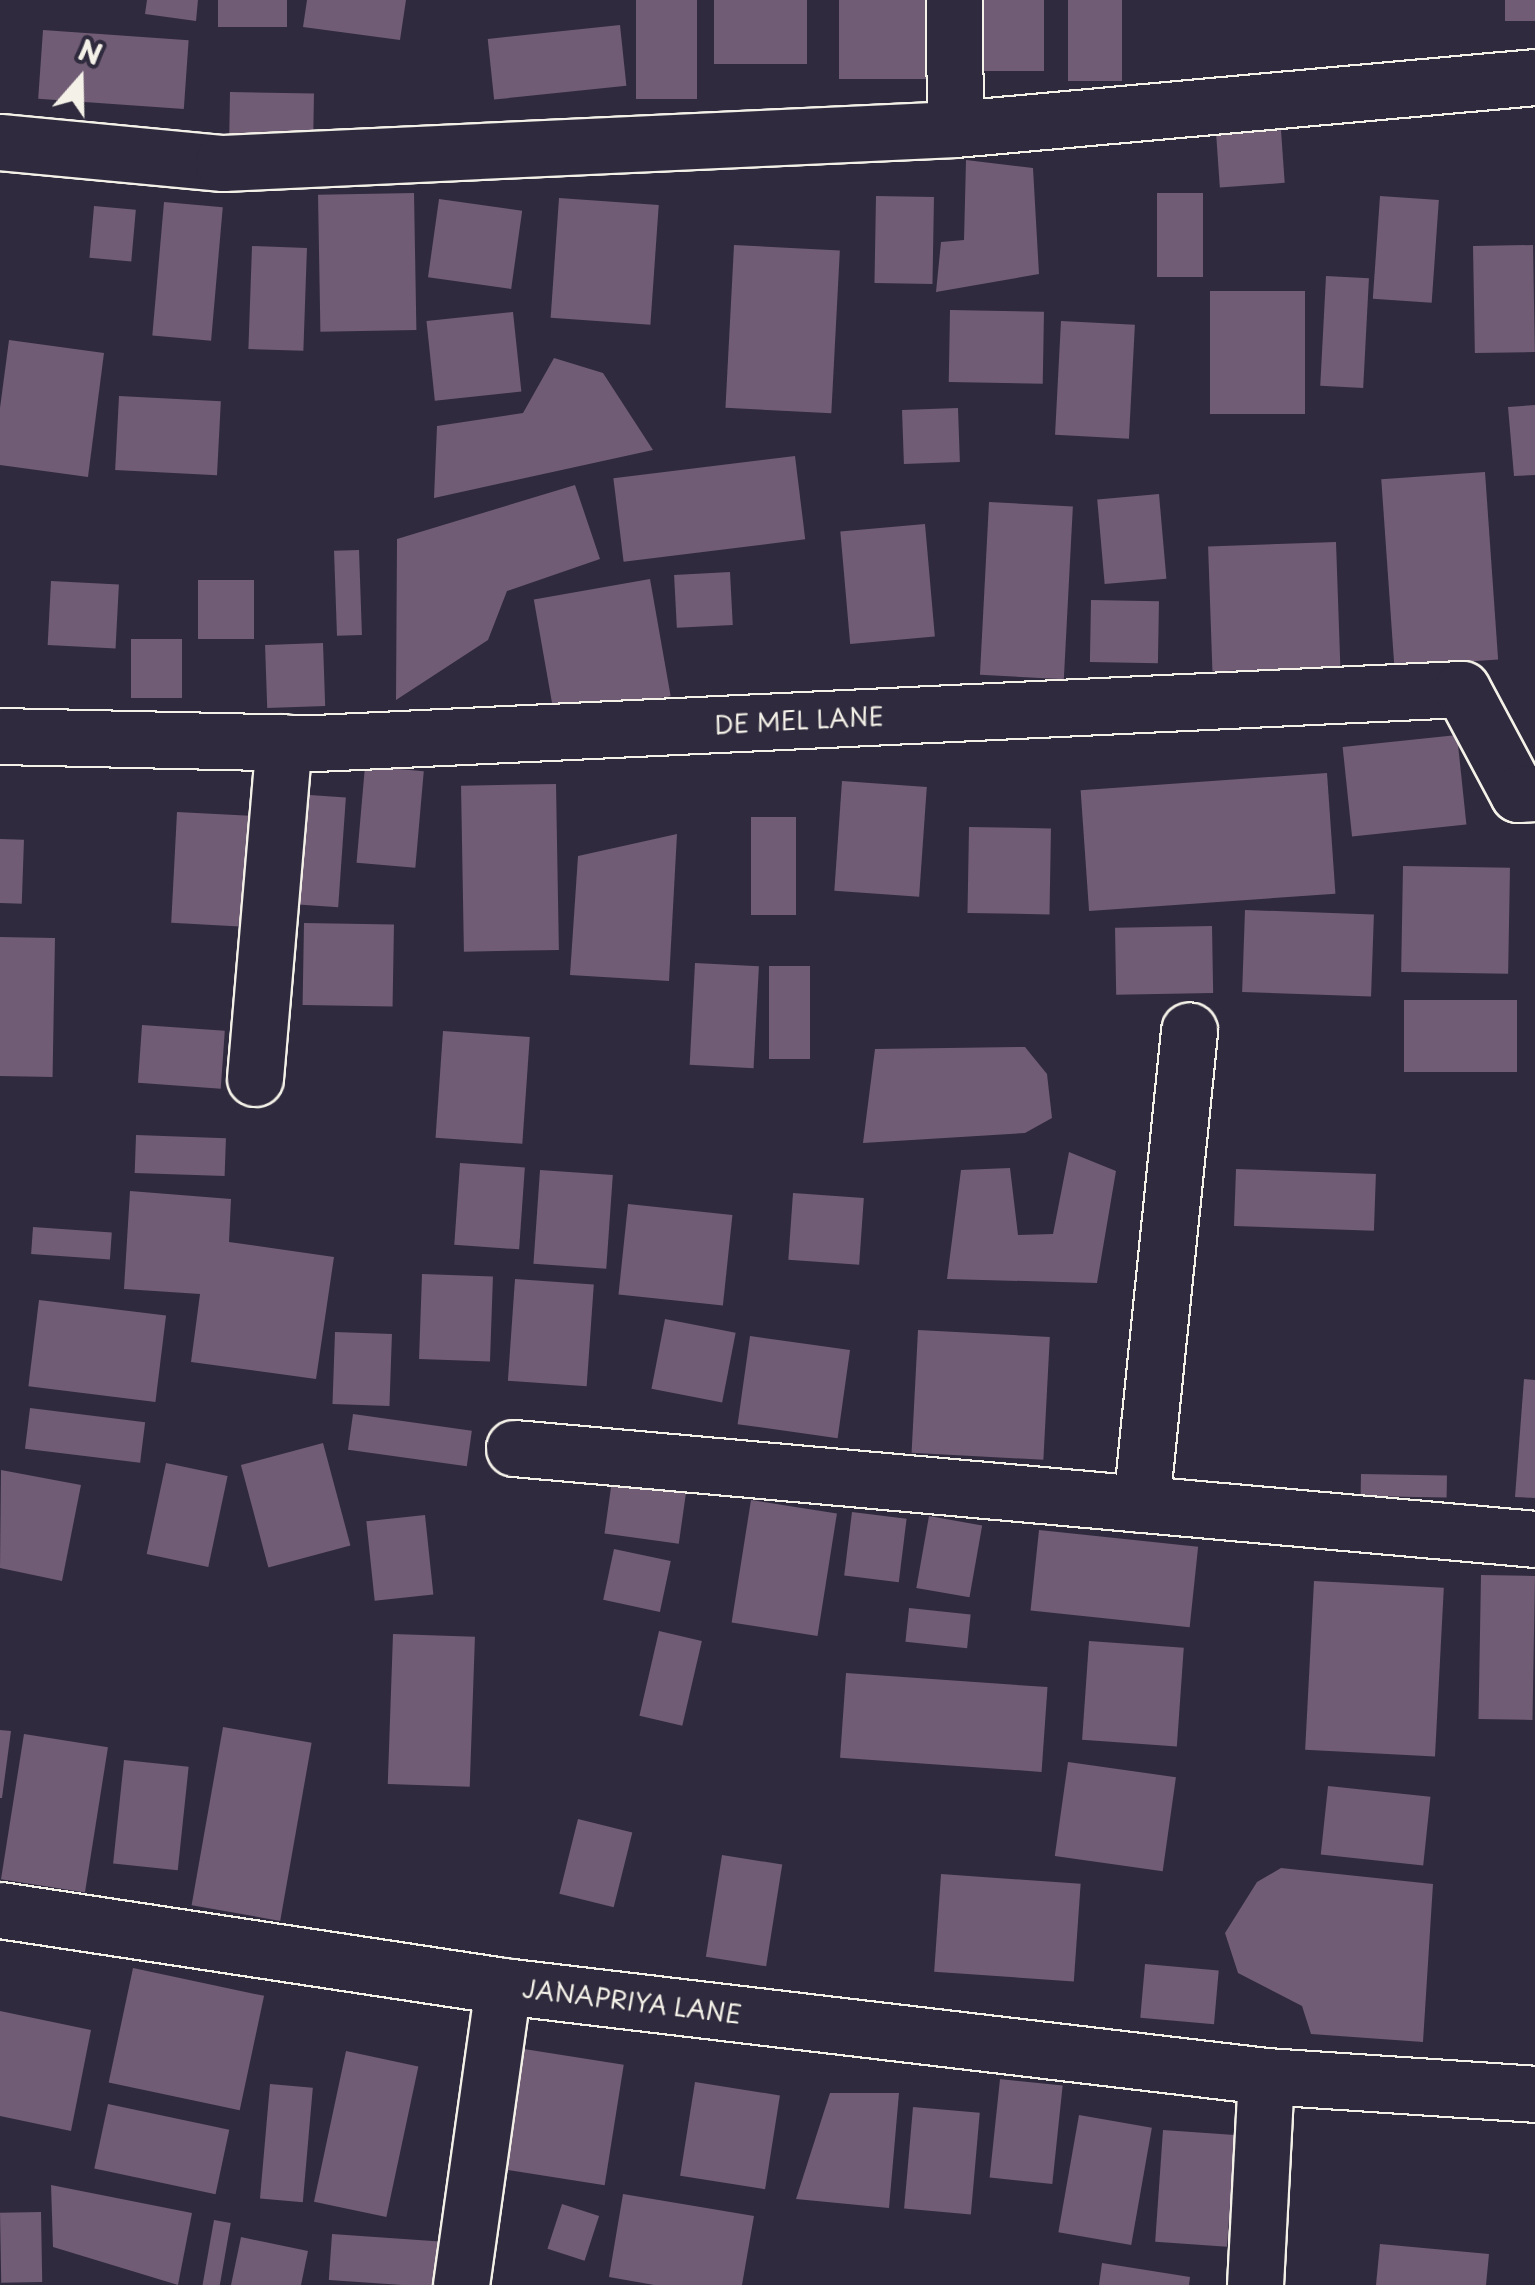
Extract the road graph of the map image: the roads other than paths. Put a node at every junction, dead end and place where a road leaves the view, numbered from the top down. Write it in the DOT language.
graph roads {
  1 [pos="954,0"];
  2 [pos="1535,77"];
  3 [pos="956,129"];
  4 [pos="0,142"];
  5 [pos="0,736"];
  6 [pos="284,742"];
  7 [pos="1535,794"];
  8 [pos="1188,1030"];
  9 [pos="256,1078"];
  10 [pos="514,1448"];
  11 [pos="1141,1504"];
  12 [pos="1535,1539"];
  13 [pos="0,1910"];
  14 [pos="504,1986"];
  15 [pos="1266,2076"];
  16 [pos="1535,2094"];
  17 [pos="460,2285"];
  18 [pos="1255,2285"];
  1 -- 3 [label="street"];
  2 -- 3 [label="street"];
  3 -- 4 [label="street"];
  5 -- 6 [label="street, DE MEL LANE"];
  6 -- 7 [label="street, DE MEL LANE"];
  6 -- 9 [label="street"];
  8 -- 11 [label="street"];
  10 -- 11 [label="street"];
  11 -- 12 [label="street"];
  13 -- 14 [label="street, JANAPRIYA LANE"];
  14 -- 15 [label="street, JANAPRIYA LANE"];
  14 -- 17 [label="street"];
  15 -- 16 [label="street, JANAPRIYA LANE"];
  15 -- 18 [label="street"];
}
